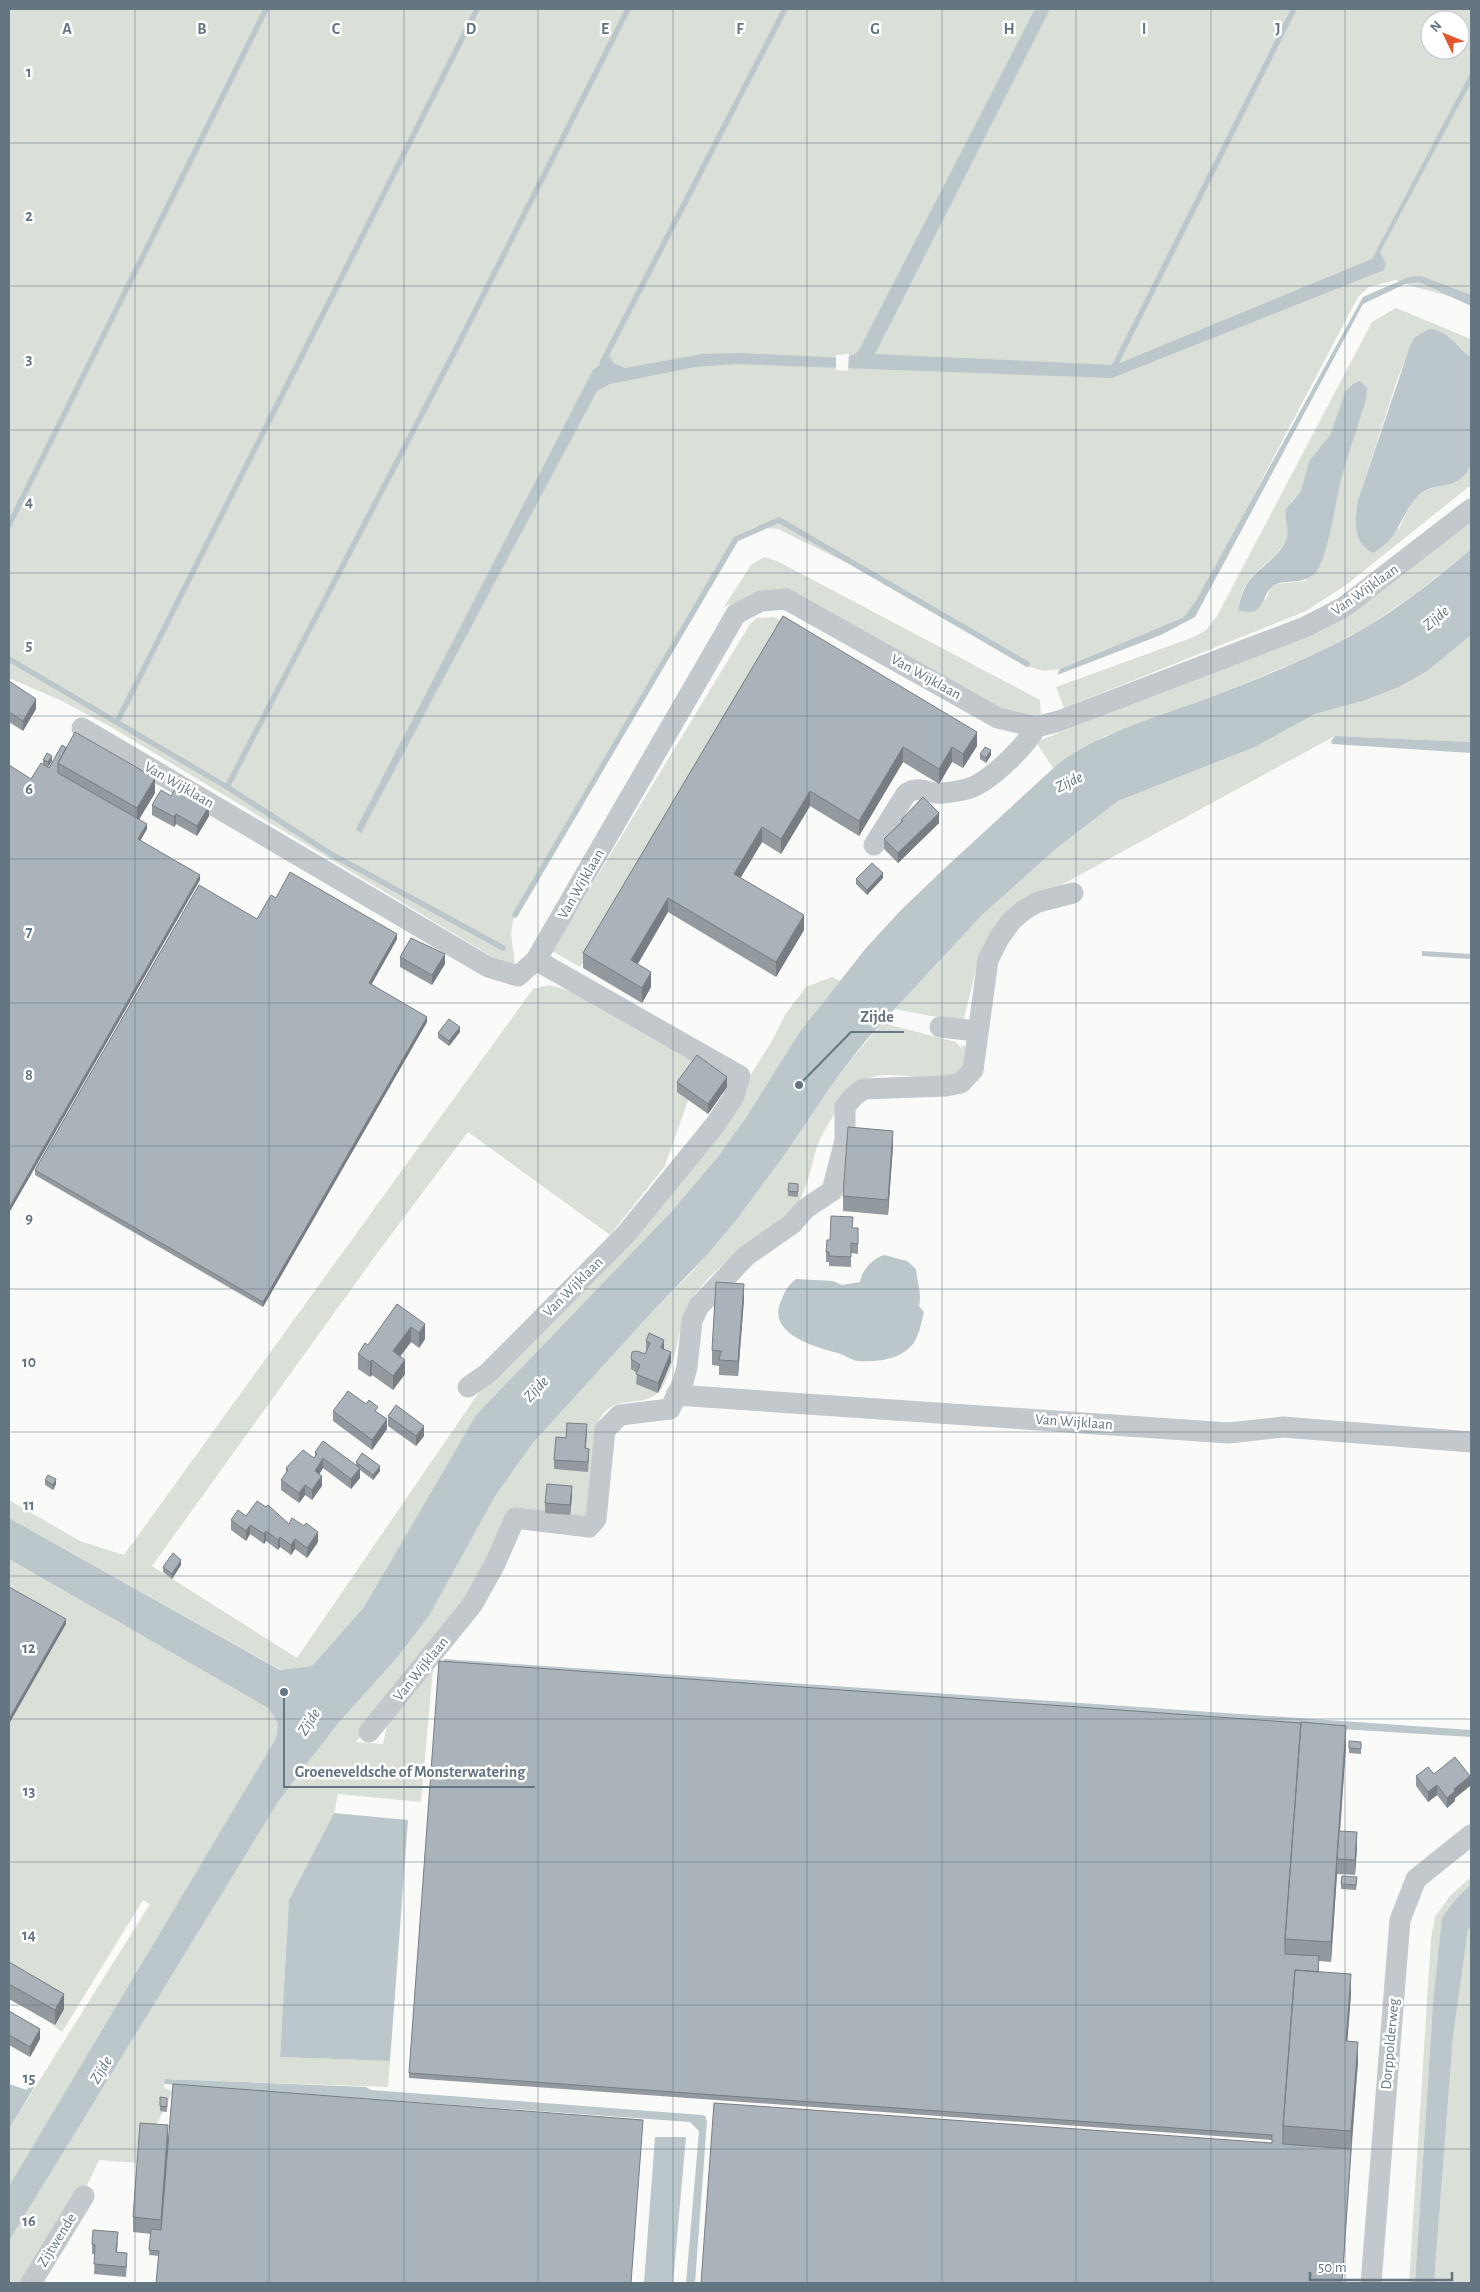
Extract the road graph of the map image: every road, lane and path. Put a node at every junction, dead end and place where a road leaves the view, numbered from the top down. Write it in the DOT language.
graph roads {
  1 [pos="1471,509"];
  2 [pos="1036,727"];
  3 [pos="82,728"];
  4 [pos="874,845"];
  5 [pos="1073,893"];
  6 [pos="536,960"];
  7 [pos="940,1027"];
  8 [pos="977,1031"];
  9 [pos="468,1387"];
  10 [pos="676,1395"];
  11 [pos="1471,1442"];
  12 [pos="369,1732"];
  13 [pos="1471,1834"];
  14 [pos="84,2196"];
  15 [pos="30,2283"];
  16 [pos="1371,2283"];
  1 -- 2 [label="street, Van Wijklaan"];
  2 -- 4 [label="street"];
  2 -- 6 [label="street, Van Wijklaan"];
  3 -- 6 [label="street, Van Wijklaan"];
  5 -- 8 [label="street, Van Wijklaan"];
  6 -- 9 [label="street, Van Wijklaan"];
  7 -- 8 [label="street"];
  8 -- 10 [label="street, Van Wijklaan"];
  10 -- 11 [label="street, Van Wijklaan"];
  10 -- 12 [label="street, Van Wijklaan"];
  13 -- 16 [label="street, Dorppolderweg"];
  14 -- 15 [label="street, Zijtwende"];
}
